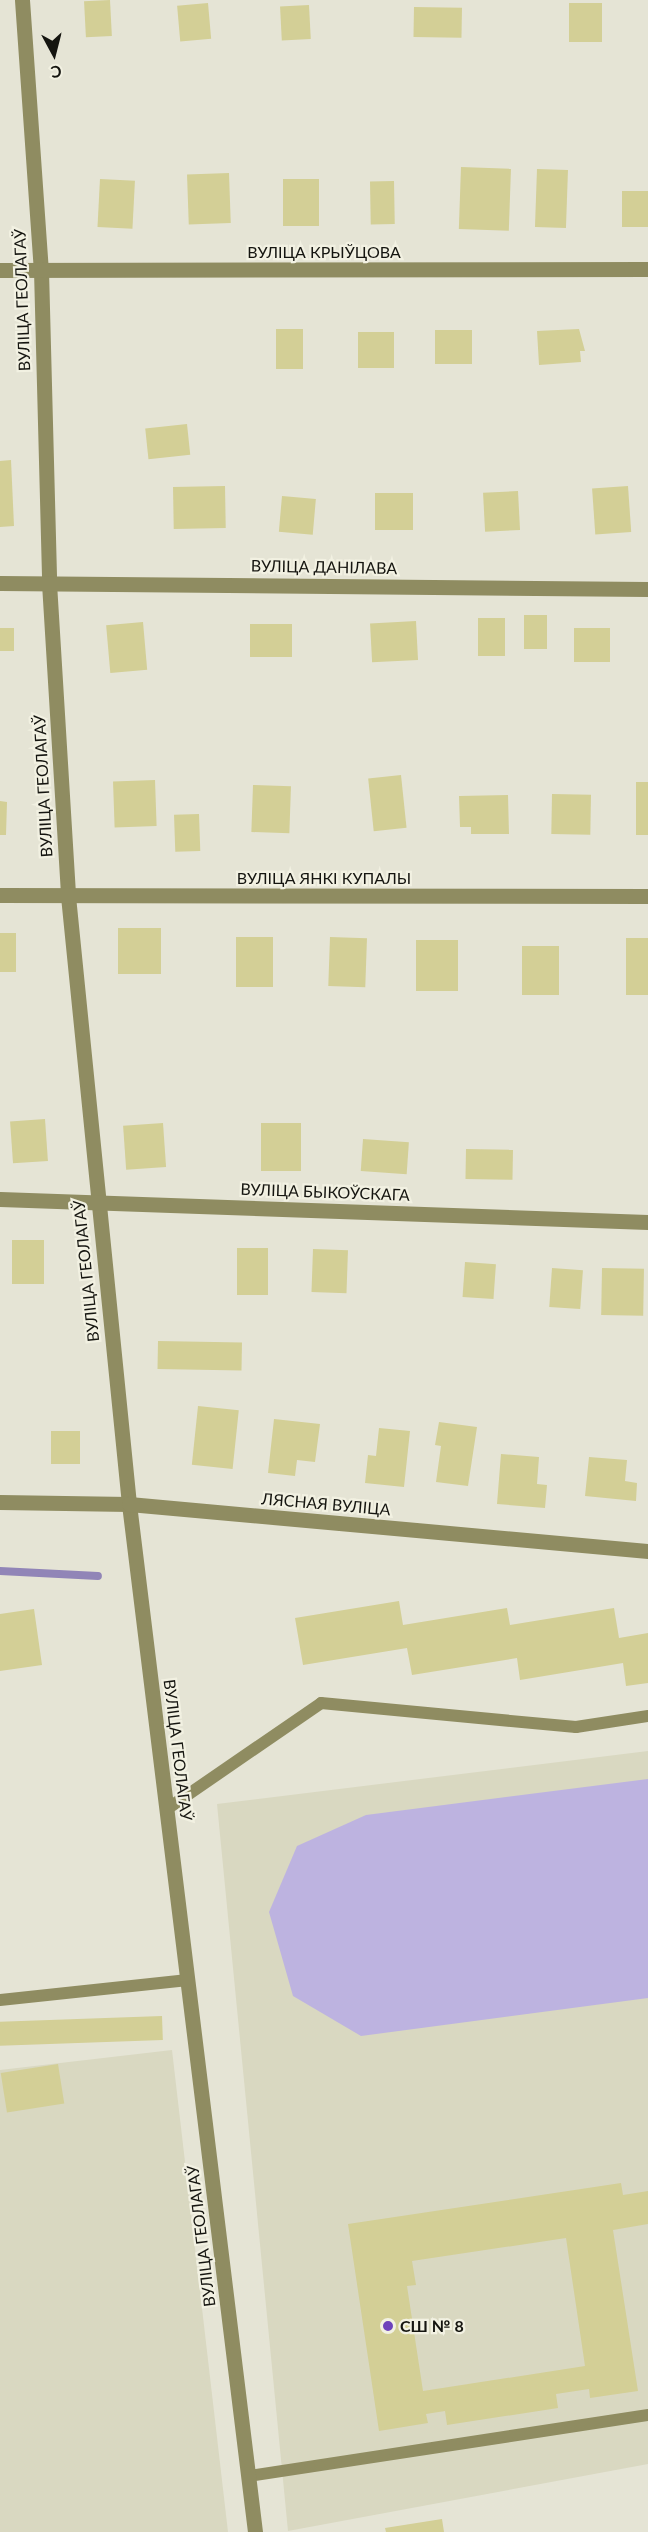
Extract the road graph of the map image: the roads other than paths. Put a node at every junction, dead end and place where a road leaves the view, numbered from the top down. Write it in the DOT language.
graph roads {
  1 [pos="22,0"];
  2 [pos="648,269"];
  3 [pos="0,270"];
  4 [pos="41,270"];
  5 [pos="0,583"];
  6 [pos="49,583"];
  7 [pos="648,589"];
  8 [pos="0,895"];
  9 [pos="68,896"];
  10 [pos="648,896"];
  11 [pos="0,1199"];
  12 [pos="97,1202"];
  13 [pos="648,1222"];
  14 [pos="0,1502"];
  15 [pos="129,1504"];
  16 [pos="648,1551"];
  17 [pos="648,1716"];
  18 [pos="167,1809"];
  19 [pos="188,1980"];
  20 [pos="0,2000"];
  21 [pos="648,2415"];
  22 [pos="249,2476"];
  23 [pos="255,2532"];
  1 -- 4 [label="street, ВУЛІЦА ГЕОЛАГАЎ"];
  2 -- 4 [label="street, ВУЛІЦА КРЫЎЦОВА"];
  3 -- 4 [label="street, ВУЛІЦА КРЫЎЦОВА"];
  4 -- 6 [label="street, ВУЛІЦА ГЕОЛАГАЎ"];
  5 -- 6 [label="street, ВУЛІЦА ДАНІЛАВА"];
  6 -- 7 [label="street, ВУЛІЦА ДАНІЛАВА"];
  6 -- 9 [label="street, ВУЛІЦА ГЕОЛАГАЎ"];
  8 -- 9 [label="street, ВУЛІЦА ЯНКІ КУПАЛЫ"];
  9 -- 10 [label="street, ВУЛІЦА ЯНКІ КУПАЛЫ"];
  9 -- 12 [label="street, ВУЛІЦА ГЕОЛАГАЎ"];
  11 -- 12 [label="street, ВУЛІЦА БЫКОЎСКАГА"];
  12 -- 13 [label="street, ВУЛІЦА БЫКОЎСКАГА"];
  12 -- 15 [label="street, ВУЛІЦА ГЕОЛАГАЎ"];
  14 -- 15 [label="street, ЛЯСНАЯ ВУЛІЦА"];
  15 -- 16 [label="street, ЛЯСНАЯ ВУЛІЦА"];
  15 -- 18 [label="street, ВУЛІЦА ГЕОЛАГАЎ"];
  17 -- 18 [label="lane"];
  18 -- 19 [label="street, ВУЛІЦА ГЕОЛАГАЎ"];
  19 -- 20 [label="lane"];
  19 -- 22 [label="street, ВУЛІЦА ГЕОЛАГАЎ"];
  21 -- 22 [label="lane"];
  22 -- 23 [label="street, ВУЛІЦА ГЕОЛАГАЎ"];
}
